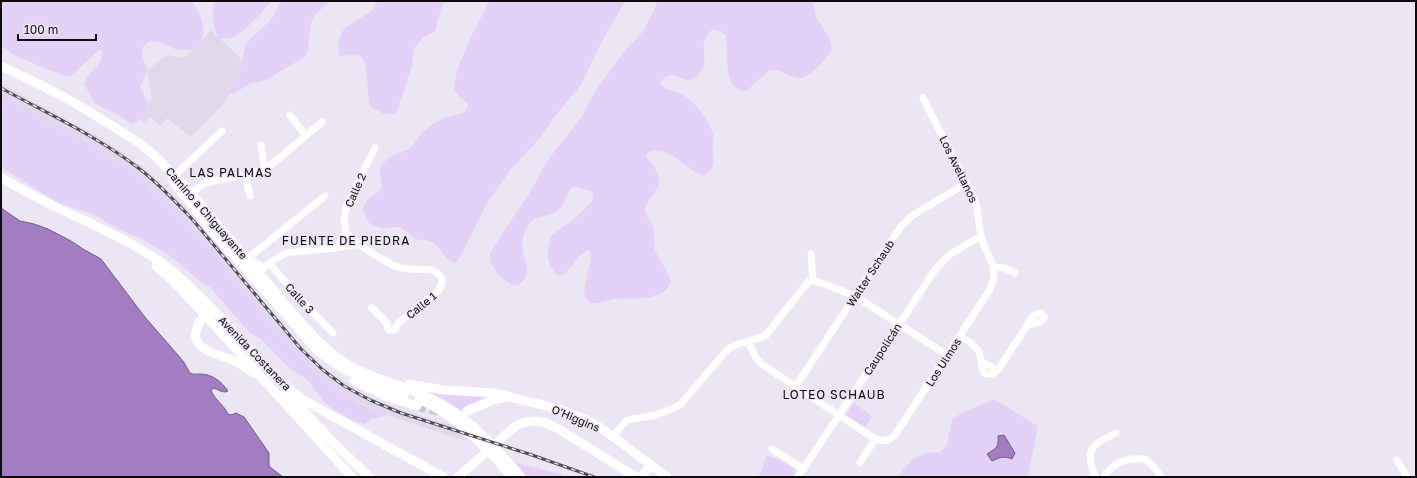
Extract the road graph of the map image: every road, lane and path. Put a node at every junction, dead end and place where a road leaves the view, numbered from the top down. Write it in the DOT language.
graph roads {
  1 [pos="1,66"];
  2 [pos="1,72"];
  3 [pos="923,98"];
  4 [pos="290,115"];
  5 [pos="322,122"];
  6 [pos="222,131"];
  7 [pos="306,136"];
  8 [pos="261,145"];
  9 [pos="375,148"];
  10 [pos="264,170"];
  11 [pos="245,174"];
  12 [pos="175,175"];
  13 [pos="1,177"];
  14 [pos="967,183"];
  15 [pos="191,193"];
  16 [pos="250,196"];
  17 [pos="325,196"];
  18 [pos="98,228"];
  19 [pos="346,233"];
  20 [pos="981,236"];
  21 [pos="359,244"];
  22 [pos="336,248"];
  23 [pos="811,254"];
  24 [pos="247,259"];
  25 [pos="269,263"];
  26 [pos="993,267"];
  27 [pos="247,270"];
  28 [pos="260,270"];
  29 [pos="1016,273"];
  30 [pos="813,280"];
  31 [pos="855,296"];
  32 [pos="372,308"];
  33 [pos="217,314"];
  34 [pos="206,316"];
  35 [pos="899,324"];
  36 [pos="1028,325"];
  37 [pos="333,332"];
  38 [pos="958,338"];
  39 [pos="748,341"];
  40 [pos="318,351"];
  41 [pos="947,355"];
  42 [pos="271,372"];
  43 [pos="378,378"];
  44 [pos="270,386"];
  45 [pos="796,386"];
  46 [pos="486,391"];
  47 [pos="414,394"];
  48 [pos="513,398"];
  49 [pos="486,403"];
  50 [pos="417,406"];
  51 [pos="467,411"];
  52 [pos="839,415"];
  53 [pos="1116,433"];
  54 [pos="477,436"];
  55 [pos="613,436"];
  56 [pos="875,439"];
  57 [pos="321,442"];
  58 [pos="772,449"];
  59 [pos="1397,460"];
  60 [pos="860,463"];
  61 [pos="651,465"];
  62 [pos="804,469"];
  63 [pos="352,477"];
  64 [pos="365,477"];
  65 [pos="369,477"];
  66 [pos="443,477"];
  67 [pos="458,477"];
  68 [pos="512,477"];
  69 [pos="521,477"];
  70 [pos="636,477"];
  71 [pos="641,477"];
  72 [pos="663,477"];
  73 [pos="667,477"];
  74 [pos="798,477"];
  75 [pos="1096,477"];
  76 [pos="1104,477"];
  77 [pos="1161,477"];
  78 [pos="1407,477"];
  1 -- 12 [label="main road, Camino a Chiguayante"];
  2 -- 27 [label="main road, Camino a Chiguayante"];
  3 -- 14 [label="street, Los Avellanos"];
  4 -- 7 [label="street"];
  5 -- 7 [label="street"];
  6 -- 12 [label="street"];
  7 -- 10 [label="street"];
  8 -- 10 [label="street"];
  9 -- 19 [label="street, Calle 2"];
  10 -- 11 [label="street"];
  11 -- 15 [label="street"];
  11 -- 16 [label="street"];
  12 -- 15 [label="main road, Camino a Chiguayante"];
  13 -- 18 [label="main road, Avenida Costanera"];
  14 -- 20 [label="street, Los Avellanos"];
  14 -- 31 [label="street, Walter Schaub"];
  15 -- 24 [label="main road, Camino a Chiguayante"];
  17 -- 24 [label="street"];
  18 -- 33 [label="main road, Avenida Costanera"];
  18 -- 34 [label="main road, Avenida Costanera"];
  19 -- 21 [label="street"];
  19 -- 22 [label="street"];
  20 -- 26 [label="street, Los Avellanos"];
  20 -- 35 [label="street, Caupolicán"];
  21 -- 22 [label="street"];
  21 -- 32 [label="street, Calle 1"];
  22 -- 25 [label="street"];
  23 -- 30 [label="street"];
  24 -- 28 [label="main road, Camino a Chiguayante"];
  25 -- 28 [label="street"];
  25 -- 37 [label="street, Calle 3"];
  26 -- 29 [label="street"];
  26 -- 38 [label="street, Los Ulmos"];
  27 -- 28 [label="main road"];
  27 -- 40 [label="main road, Camino a Chiguayante"];
  28 -- 43 [label="main road, Camino a Chiguayante"];
  30 -- 31 [label="street"];
  30 -- 39 [label="street"];
  31 -- 35 [label="street"];
  31 -- 45 [label="street, Walter Schaub"];
  33 -- 34 [label="main road"];
  33 -- 42 [label="main road, Avenida Costanera"];
  34 -- 44 [label="main road, Avenida Costanera"];
  34 -- 44 [label="main road"];
  35 -- 41 [label="street"];
  35 -- 52 [label="street, Caupolicán"];
  36 -- 38 [label="street"];
  38 -- 41 [label="street, Los Ulmos"];
  39 -- 45 [label="street"];
  39 -- 55 [label="street"];
  40 -- 47 [label="main road, Camino a Chiguayante"];
  40 -- 50 [label="main road"];
  41 -- 56 [label="street, Los Ulmos"];
  42 -- 65 [label="main road"];
  42 -- 66 [label="main road, Avenida Costanera"];
  43 -- 46 [label="main road, O'Higgins"];
  43 -- 47 [label="main road, Camino a Chiguayante"];
  44 -- 57 [label="main road, Avenida Costanera"];
  45 -- 52 [label="street"];
  46 -- 48 [label="main road, O'Higgins"];
  46 -- 49 [label="main road"];
  47 -- 54 [label="main road"];
  48 -- 49 [label="main road"];
  48 -- 55 [label="main road, O'Higgins"];
  49 -- 51 [label="main road"];
  52 -- 56 [label="street"];
  52 -- 62 [label="street, Caupolicán"];
  53 -- 75 [label="street"];
  54 -- 68 [label="main road"];
  54 -- 69 [label="main road"];
  55 -- 61 [label="main road, O'Higgins"];
  56 -- 60 [label="street"];
  57 -- 63 [label="main road, Avenida Costanera"];
  57 -- 64 [label="main road"];
  58 -- 62 [label="street"];
  59 -- 78 [label="street"];
  61 -- 71 [label="main road"];
  61 -- 72 [label="main road, O'Higgins"];
  61 -- 73 [label="main road, O'Higgins"];
  62 -- 74 [label="street, Caupolicán"];
  67 -- 70 [label="main road"];
  76 -- 77 [label="street"];
}
